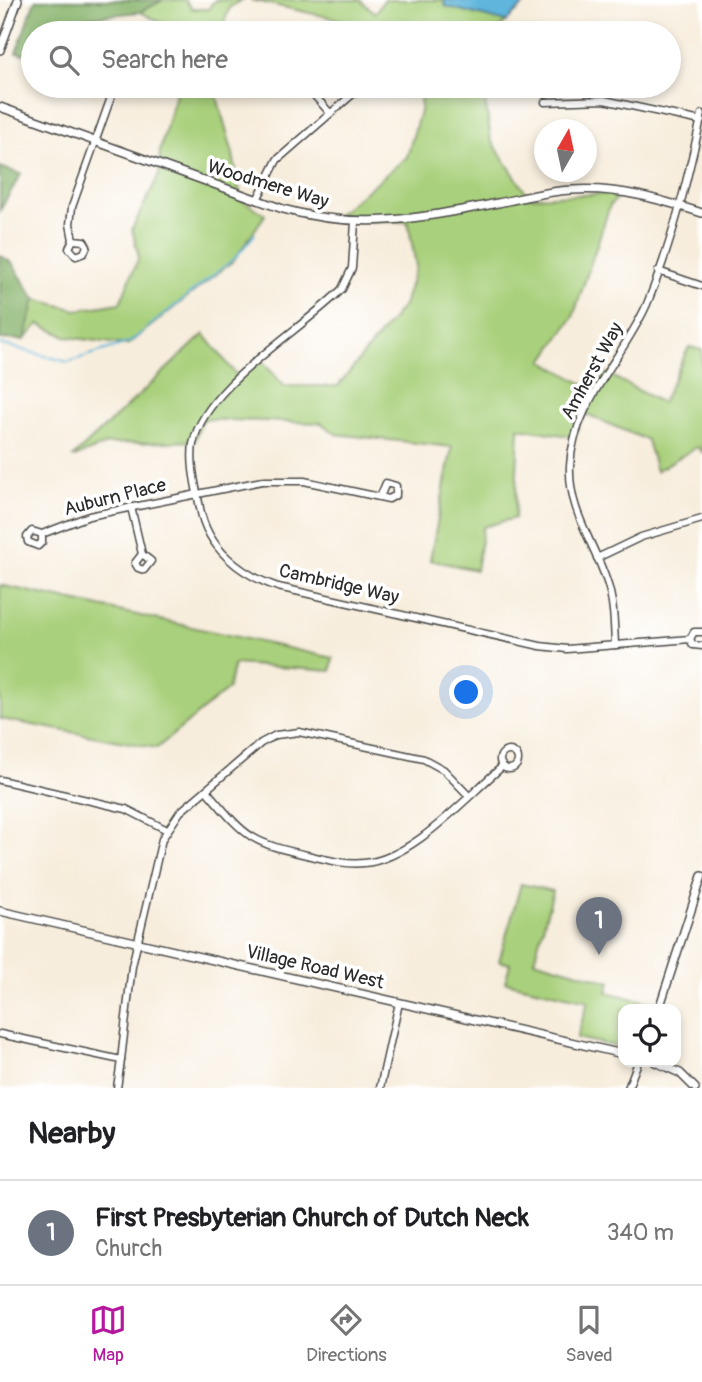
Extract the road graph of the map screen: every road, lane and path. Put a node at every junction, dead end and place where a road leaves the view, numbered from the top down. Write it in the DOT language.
graph roads {
  1 [pos="18,0"];
  2 [pos="0,50"];
  3 [pos="112,98"];
  4 [pos="317,98"];
  5 [pos="348,98"];
  6 [pos="545,102"];
  7 [pos="0,107"];
  8 [pos="330,113"];
  9 [pos="701,118"];
  10 [pos="95,142"];
  11 [pos="257,200"];
  12 [pos="679,206"];
  13 [pos="702,213"];
  14 [pos="355,222"];
  15 [pos="73,240"];
  16 [pos="658,271"];
  17 [pos="702,286"];
  18 [pos="197,494"];
  19 [pos="380,497"];
  20 [pos="131,507"];
  21 [pos="702,519"];
  22 [pos="42,534"];
  23 [pos="142,554"];
  24 [pos="597,558"];
  25 [pos="702,632"];
  26 [pos="690,639"];
  27 [pos="615,645"];
  28 [pos="702,646"];
  29 [pos="503,766"];
  30 [pos="0,780"];
  31 [pos="206,790"];
  32 [pos="468,796"];
  33 [pos="167,830"];
  34 [pos="702,876"];
  35 [pos="0,911"];
  36 [pos="138,942"];
  37 [pos="399,1003"];
  38 [pos="661,1004"];
  39 [pos="0,1034"];
  40 [pos="618,1053"];
  41 [pos="121,1060"];
  42 [pos="636,1067"];
  43 [pos="672,1067"];
  44 [pos="117,1088"];
  45 [pos="380,1088"];
  46 [pos="628,1088"];
  47 [pos="695,1088"];
  1 -- 2 [label="street"];
  3 -- 10 [label="street"];
  4 -- 8 [label="street"];
  5 -- 8 [label="street"];
  6 -- 9 [label="street"];
  7 -- 10 [label="street, Woodmere Way"];
  8 -- 11 [label="street"];
  9 -- 12 [label="street, Amherst Way"];
  10 -- 11 [label="street, Woodmere Way"];
  10 -- 15 [label="street"];
  11 -- 14 [label="street, Woodmere Way"];
  12 -- 13 [label="street, Woodmere Way"];
  12 -- 14 [label="street, Woodmere Way"];
  12 -- 16 [label="street, Amherst Way"];
  14 -- 18 [label="street, Cambridge Way"];
  16 -- 17 [label="street"];
  16 -- 24 [label="street, Amherst Way"];
  18 -- 19 [label="street, Auburn Place"];
  18 -- 20 [label="street, Auburn Place"];
  18 -- 27 [label="street, Cambridge Way"];
  20 -- 22 [label="street, Auburn Place"];
  20 -- 23 [label="street"];
  21 -- 24 [label="street"];
  24 -- 27 [label="street, Amherst Way"];
  25 -- 26 [label="street, Cambridge Way"];
  26 -- 27 [label="street, Cambridge Way"];
  26 -- 28 [label="street"];
  29 -- 32 [label="street"];
  30 -- 33 [label="street"];
  31 -- 32 [label="street"];
  31 -- 32 [label="street"];
  31 -- 33 [label="street"];
  33 -- 36 [label="street"];
  34 -- 38 [label="street"];
  35 -- 36 [label="street, Village Road West"];
  36 -- 37 [label="street, Village Road West"];
  36 -- 41 [label="street"];
  37 -- 40 [label="street, Village Road West"];
  37 -- 45 [label="street"];
  39 -- 41 [label="street"];
  41 -- 44 [label="street"];
  42 -- 46 [label="street"];
  43 -- 47 [label="street"];
}
